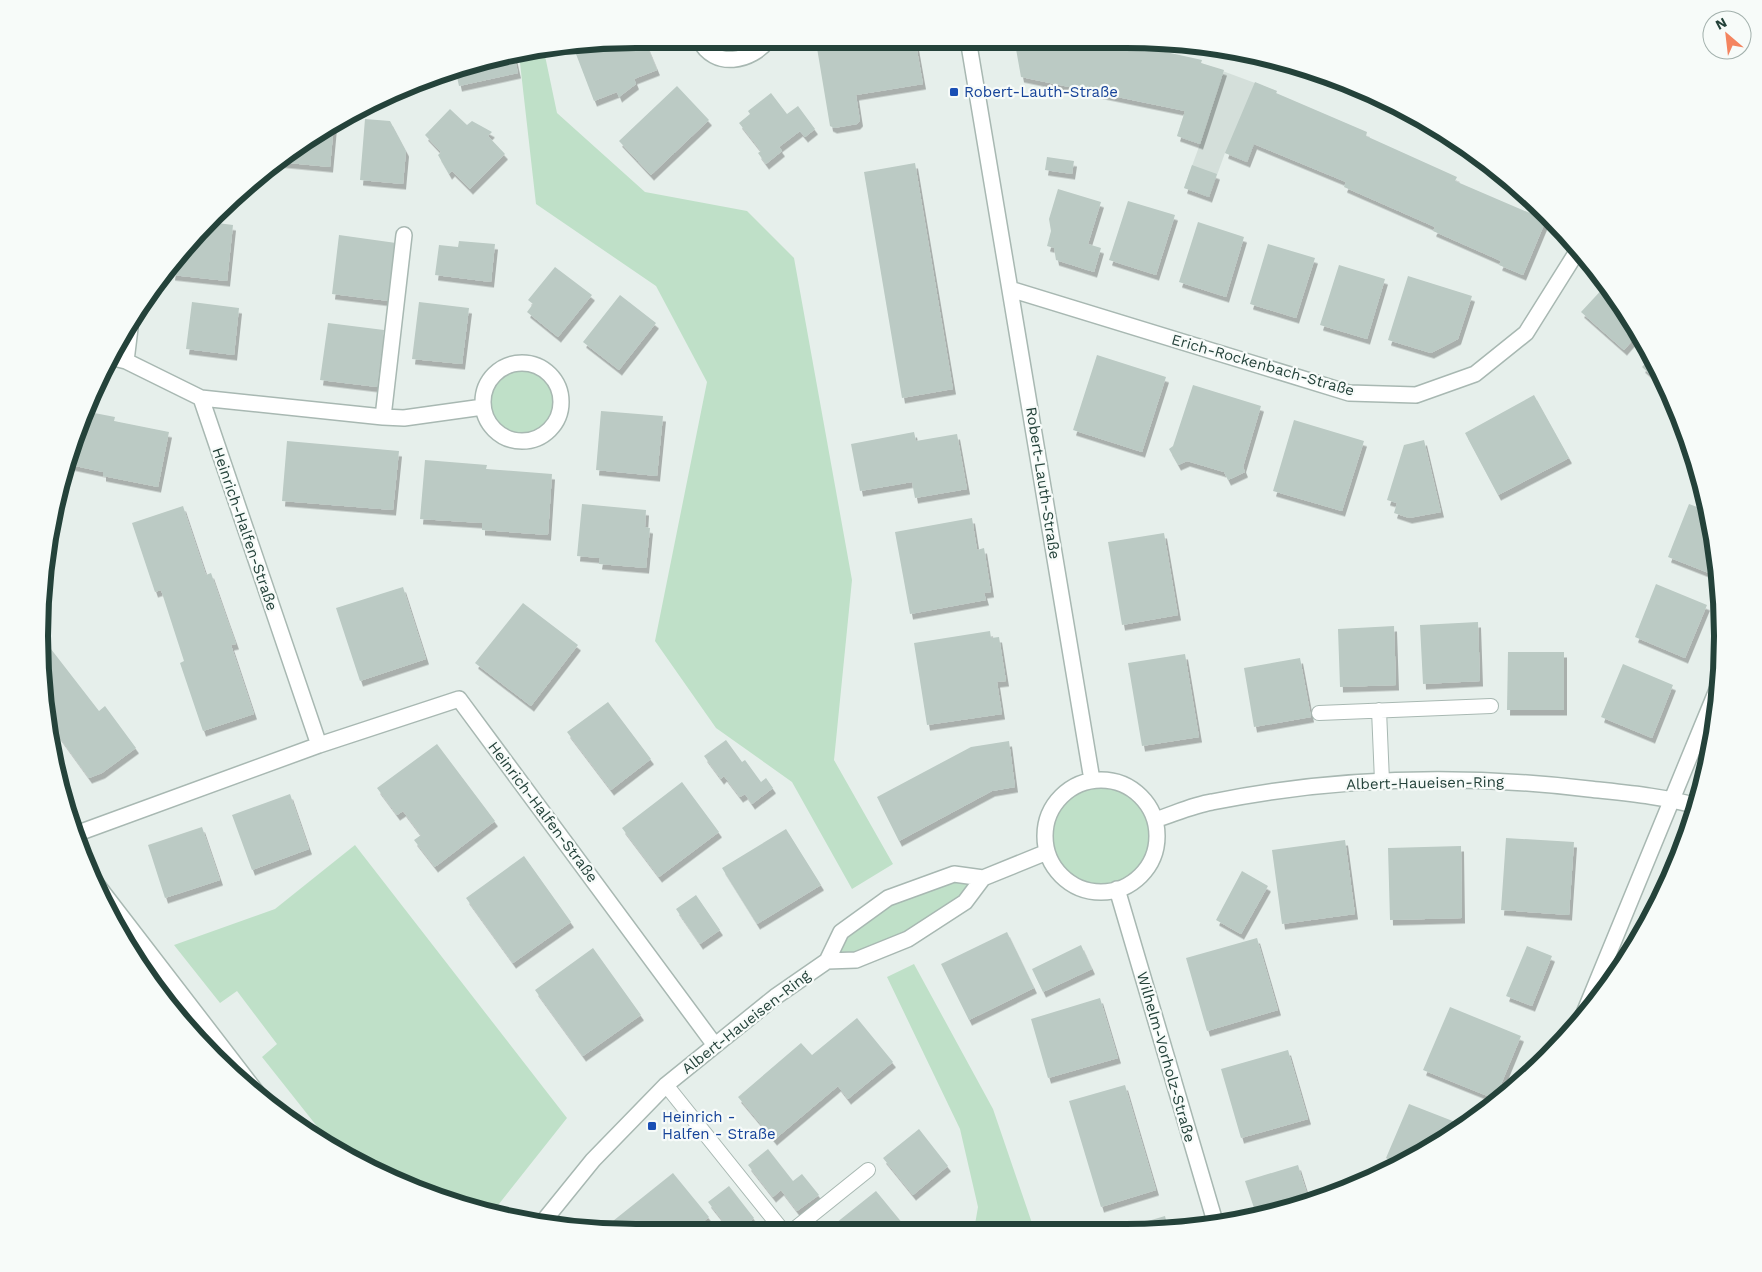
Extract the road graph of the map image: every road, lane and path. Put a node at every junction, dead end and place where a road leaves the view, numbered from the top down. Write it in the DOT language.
graph roads {
  1 [pos="708,48"];
  2 [pos="762,48"];
  3 [pos="970,48"];
  4 [pos="404,235"];
  5 [pos="1574,256"];
  6 [pos="1010,289"];
  7 [pos="129,337"];
  8 [pos="117,359"];
  9 [pos="126,362"];
  10 [pos="201,398"];
  11 [pos="483,407"];
  12 [pos="383,417"];
  13 [pos="1491,706"];
  14 [pos="1379,710"];
  15 [pos="1709,710"];
  16 [pos="1319,713"];
  17 [pos="319,745"];
  18 [pos="1092,780"];
  19 [pos="1382,781"];
  20 [pos="1673,799"];
  21 [pos="1689,804"];
  22 [pos="1155,820"];
  23 [pos="81,832"];
  24 [pos="1047,852"];
  25 [pos="983,878"];
  26 [pos="1117,889"];
  27 [pos="112,903"];
  28 [pos="827,961"];
  29 [pos="1591,996"];
  30 [pos="714,1044"];
  31 [pos="240,1071"];
  32 [pos="666,1085"];
  33 [pos="868,1170"];
  34 [pos="547,1217"];
  35 [pos="1214,1217"];
  36 [pos="778,1224"];
  37 [pos="801,1224"];
  1 -- 2 [label="street"];
  3 -- 6 [label="street, Robert-Lauth-Straße"];
  4 -- 12 [label="street"];
  5 -- 6 [label="street, Erich-Rockenbach-Straße"];
  6 -- 18 [label="street, Robert-Lauth-Straße"];
  7 -- 9 [label="street"];
  8 -- 9 [label="street"];
  9 -- 10 [label="street"];
  10 -- 12 [label="street"];
  10 -- 17 [label="street, Heinrich-Halfen-Straße"];
  11 -- 11 [label="street"];
  11 -- 12 [label="street"];
  13 -- 14 [label="lane"];
  14 -- 16 [label="lane"];
  14 -- 19 [label="lane"];
  15 -- 20 [label="street"];
  17 -- 23 [label="street, Heinrich-Halfen-Straße"];
  17 -- 30 [label="street, Heinrich-Halfen-Straße"];
  18 -- 22 [label="street"];
  18 -- 24 [label="street"];
  19 -- 20 [label="street, Albert-Haueisen-Ring"];
  19 -- 22 [label="street, Albert-Haueisen-Ring"];
  20 -- 21 [label="street, Albert-Haueisen-Ring"];
  20 -- 29 [label="street"];
  22 -- 26 [label="street"];
  24 -- 25 [label="street"];
  24 -- 26 [label="street"];
  25 -- 28 [label="street"];
  25 -- 28 [label="street"];
  26 -- 35 [label="street, Wilhelm-Vorholz-Straße"];
  27 -- 31 [label="street"];
  28 -- 30 [label="street, Albert-Haueisen-Ring"];
  30 -- 32 [label="street, Albert-Haueisen-Ring"];
  32 -- 34 [label="street, Albert-Haueisen-Ring"];
  32 -- 36 [label="lane"];
  33 -- 37 [label="lane"];
}
